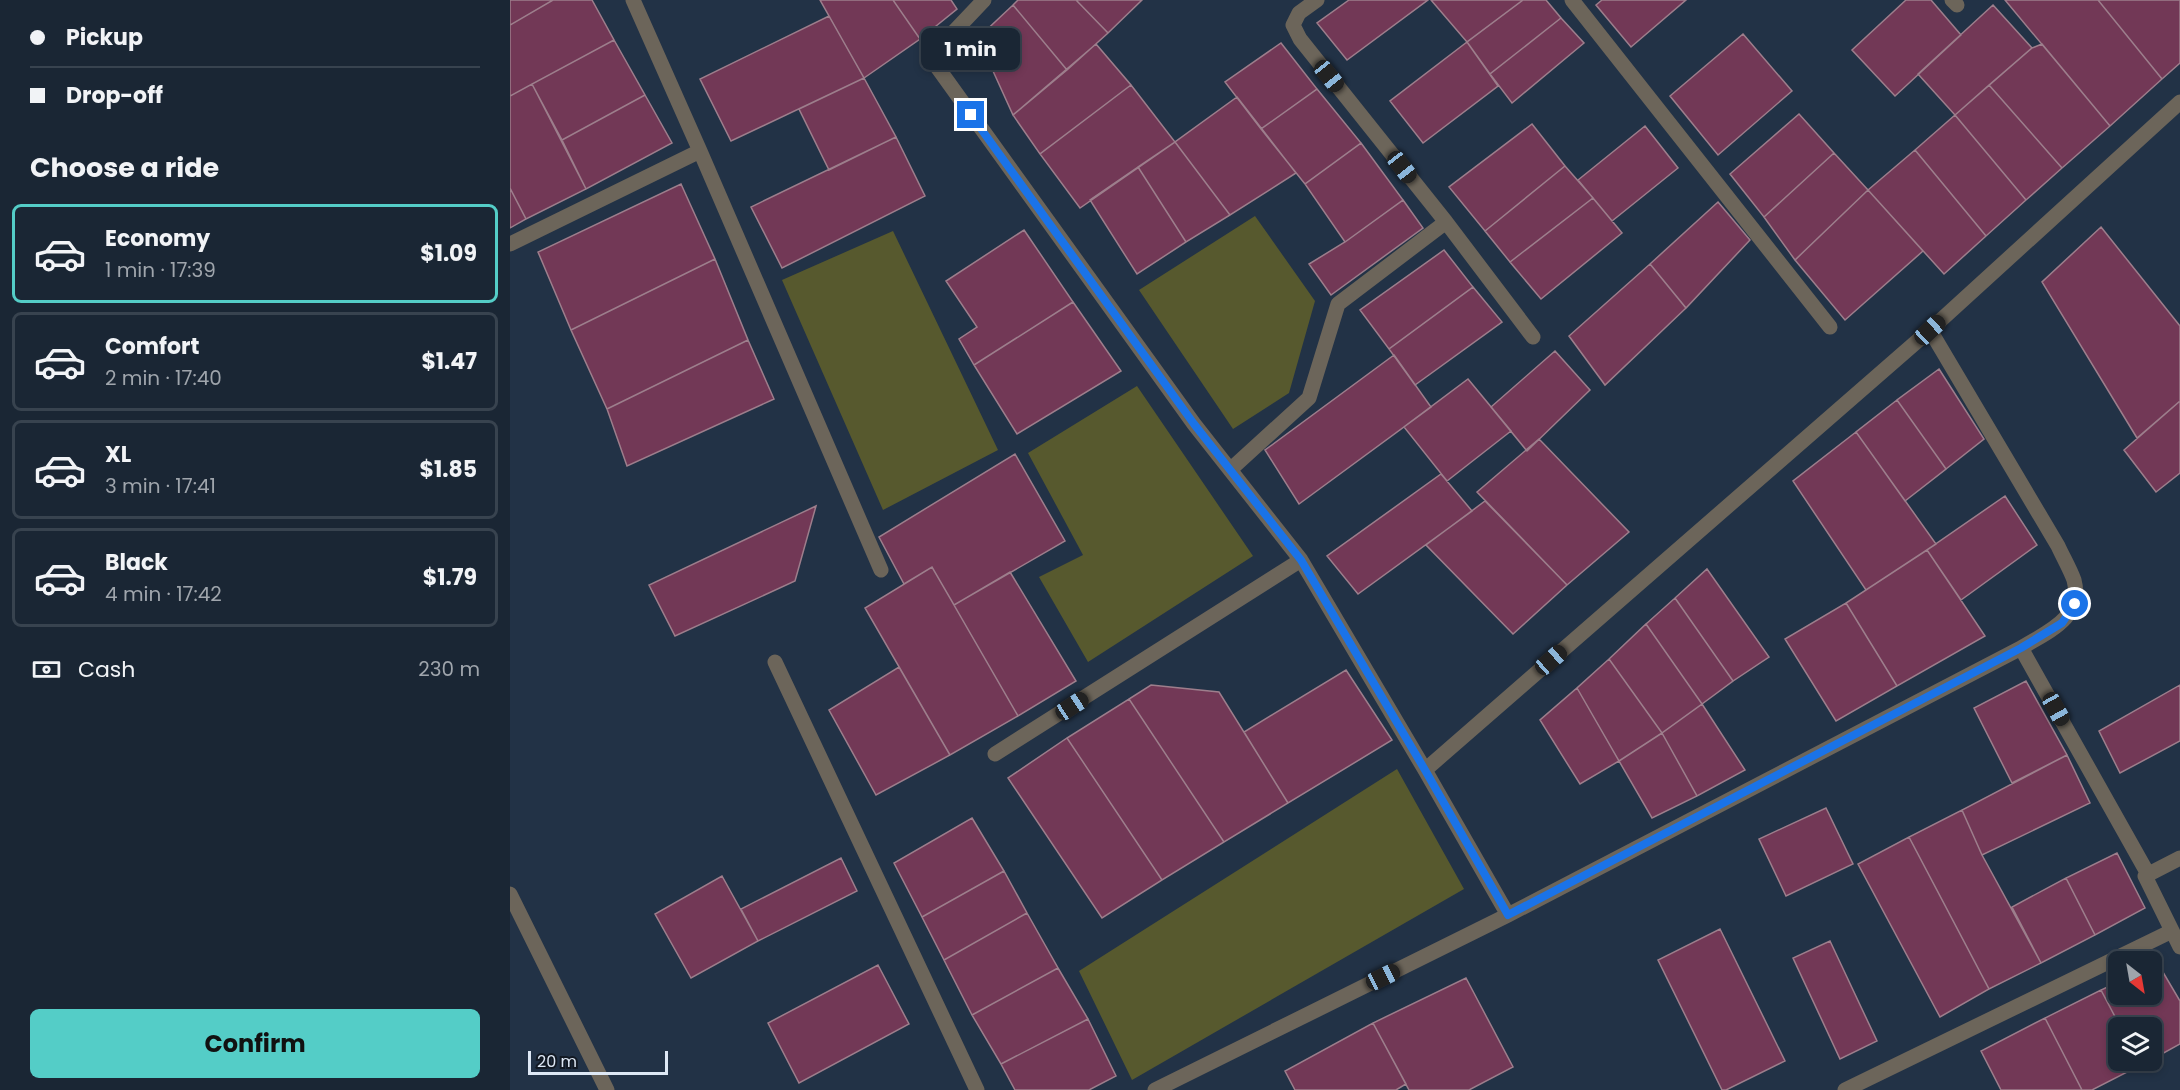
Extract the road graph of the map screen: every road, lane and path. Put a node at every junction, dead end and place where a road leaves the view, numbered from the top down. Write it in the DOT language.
graph roads {
  1 [pos="633,0"];
  2 [pos="984,0"];
  3 [pos="1317,0"];
  4 [pos="1572,0"];
  5 [pos="2180,102"];
  6 [pos="700,151"];
  7 [pos="1446,222"];
  8 [pos="510,244"];
  9 [pos="1830,327"];
  10 [pos="1930,330"];
  11 [pos="1533,337"];
  12 [pos="1230,470"];
  13 [pos="1301,560"];
  14 [pos="881,570"];
  15 [pos="2021,648"];
  16 [pos="775,662"];
  17 [pos="995,754"];
  18 [pos="1425,770"];
  19 [pos="2180,858"];
  20 [pos="2146,875"];
  21 [pos="510,894"];
  22 [pos="1508,915"];
  23 [pos="2172,931"];
  24 [pos="2180,946"];
  25 [pos="608,1090"];
  26 [pos="977,1090"];
  27 [pos="1155,1090"];
  28 [pos="1845,1090"];
  1 -- 6 [label="street"];
  2 -- 12 [label="street"];
  3 -- 7 [label="street"];
  4 -- 9 [label="street"];
  5 -- 10 [label="street"];
  6 -- 8 [label="street"];
  6 -- 14 [label="street"];
  7 -- 11 [label="street"];
  7 -- 12 [label="street"];
  10 -- 15 [label="street"];
  10 -- 18 [label="street"];
  12 -- 13 [label="street"];
  13 -- 17 [label="street"];
  13 -- 18 [label="street"];
  15 -- 20 [label="street"];
  15 -- 22 [label="street"];
  16 -- 26 [label="street"];
  18 -- 22 [label="street"];
  19 -- 20 [label="street"];
  20 -- 23 [label="street"];
  21 -- 25 [label="street"];
  22 -- 27 [label="street"];
  23 -- 24 [label="street"];
  23 -- 28 [label="street"];
}
